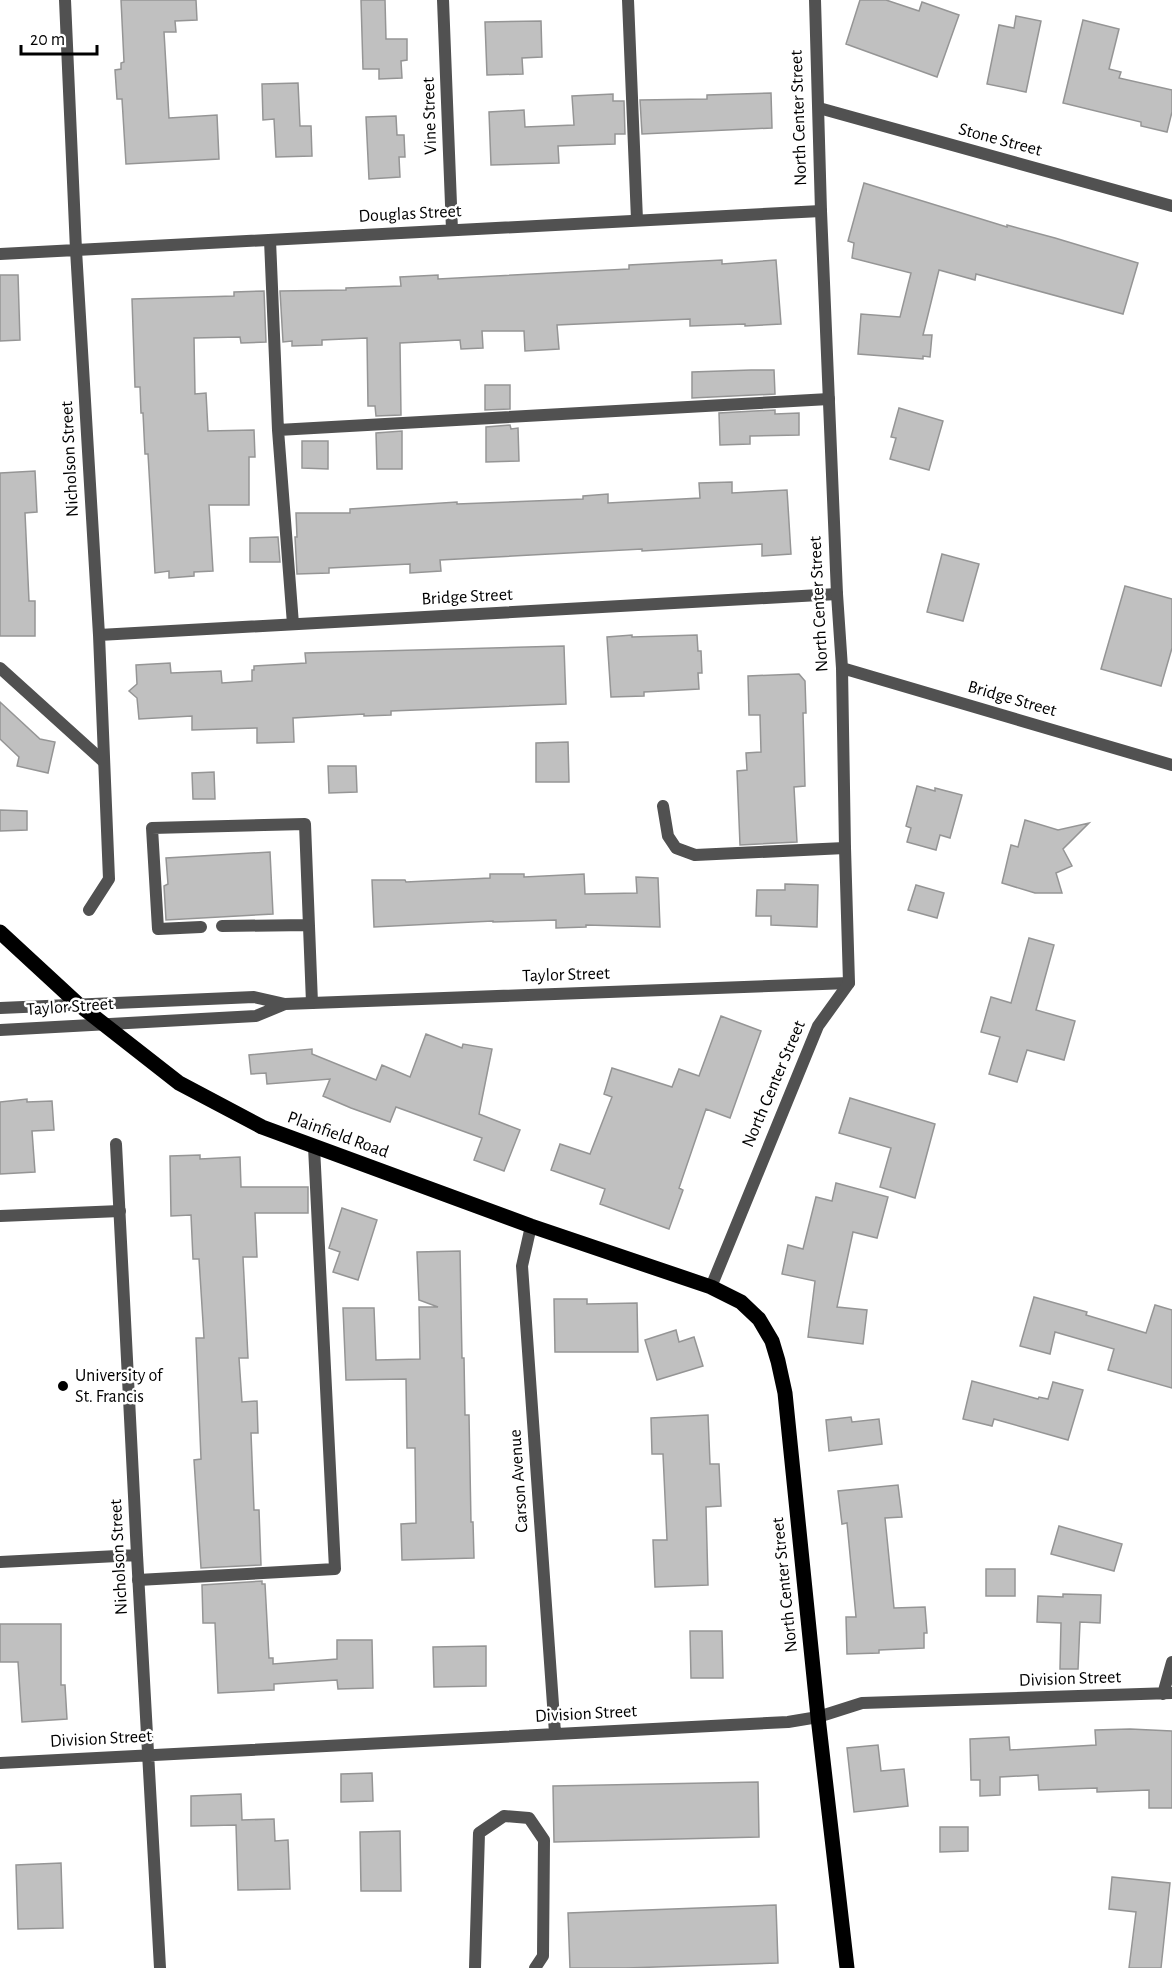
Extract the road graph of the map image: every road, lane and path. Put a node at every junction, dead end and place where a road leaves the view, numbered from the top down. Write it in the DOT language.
graph roads {
  1 [pos="65,0"];
  2 [pos="443,0"];
  3 [pos="628,0"];
  4 [pos="815,0"];
  5 [pos="819,108"];
  6 [pos="1172,206"];
  7 [pos="821,210"];
  8 [pos="638,220"];
  9 [pos="452,230"];
  10 [pos="270,240"];
  11 [pos="76,250"];
  12 [pos="0,254"];
  13 [pos="829,399"];
  14 [pos="278,430"];
  15 [pos="837,594"];
  16 [pos="292,624"];
  17 [pos="99,635"];
  18 [pos="0,668"];
  19 [pos="842,668"];
  20 [pos="104,762"];
  21 [pos="1172,765"];
  22 [pos="663,806"];
  23 [pos="845,848"];
  24 [pos="88,910"];
  25 [pos="309,925"];
  26 [pos="201,927"];
  27 [pos="222,927"];
  28 [pos="0,932"];
  29 [pos="849,983"];
  30 [pos="312,1003"];
  31 [pos="78,1004"];
  32 [pos="285,1004"];
  33 [pos="0,1008"];
  34 [pos="101,1023"];
  35 [pos="0,1030"];
  36 [pos="116,1144"];
  37 [pos="314,1147"];
  38 [pos="120,1211"];
  39 [pos="0,1216"];
  40 [pos="531,1226"];
  41 [pos="711,1287"];
  42 [pos="137,1555"];
  43 [pos="0,1562"];
  44 [pos="138,1580"];
  45 [pos="1172,1662"];
  46 [pos="1168,1694"];
  47 [pos="818,1717"];
  48 [pos="555,1733"];
  49 [pos="148,1755"];
  50 [pos="0,1763"];
  51 [pos="160,1968"];
  52 [pos="475,1968"];
  53 [pos="535,1968"];
  54 [pos="847,1968"];
  1 -- 11 [label="street, Nicholson Street"];
  2 -- 9 [label="street, Vine Street"];
  3 -- 8 [label="street"];
  4 -- 5 [label="street, North Center Street"];
  5 -- 6 [label="street, Stone Street"];
  5 -- 7 [label="street, North Center Street"];
  7 -- 8 [label="street, Douglas Street"];
  7 -- 13 [label="street, North Center Street"];
  8 -- 9 [label="street, Douglas Street"];
  9 -- 10 [label="street, Douglas Street"];
  10 -- 11 [label="street, Douglas Street"];
  10 -- 14 [label="street"];
  11 -- 12 [label="street, Douglas Street"];
  11 -- 17 [label="street, Nicholson Street"];
  13 -- 14 [label="street"];
  13 -- 15 [label="street, North Center Street"];
  14 -- 16 [label="street"];
  15 -- 16 [label="street, Bridge Street"];
  15 -- 19 [label="street, North Center Street"];
  16 -- 17 [label="street, Bridge Street"];
  17 -- 20 [label="street, Nicholson Street"];
  18 -- 20 [label="street"];
  19 -- 21 [label="street, Bridge Street"];
  19 -- 23 [label="street, North Center Street"];
  20 -- 24 [label="street, Nicholson Street"];
  22 -- 23 [label="street"];
  23 -- 29 [label="street, North Center Street"];
  25 -- 26 [label="street"];
  25 -- 27 [label="street"];
  25 -- 30 [label="street"];
  28 -- 31 [label="main road, Plainfield Road"];
  29 -- 30 [label="street, Taylor Street"];
  29 -- 41 [label="street, North Center Street"];
  30 -- 32 [label="street, Taylor Street"];
  31 -- 32 [label="street, Taylor Street"];
  31 -- 33 [label="street, Taylor Street"];
  31 -- 34 [label="main road, Plainfield Road"];
  32 -- 34 [label="street, Taylor Street"];
  34 -- 35 [label="street, Taylor Street"];
  34 -- 37 [label="main road, Plainfield Road"];
  36 -- 38 [label="street, Nicholson Street"];
  37 -- 40 [label="main road, Plainfield Road"];
  37 -- 44 [label="street"];
  38 -- 39 [label="street"];
  38 -- 42 [label="street, Nicholson Street"];
  40 -- 41 [label="main road, Plainfield Road"];
  40 -- 48 [label="street, Carson Avenue"];
  41 -- 47 [label="main road, North Center Street"];
  42 -- 43 [label="street"];
  42 -- 44 [label="street, Nicholson Street"];
  44 -- 49 [label="street, Nicholson Street"];
  45 -- 46 [label="street"];
  46 -- 47 [label="street, Division Street"];
  47 -- 48 [label="street, Division Street"];
  47 -- 54 [label="main road, North Center Street"];
  48 -- 49 [label="street, Division Street"];
  49 -- 50 [label="street, Division Street"];
  49 -- 51 [label="street, Nicholson Street"];
  52 -- 53 [label="street"];
}
